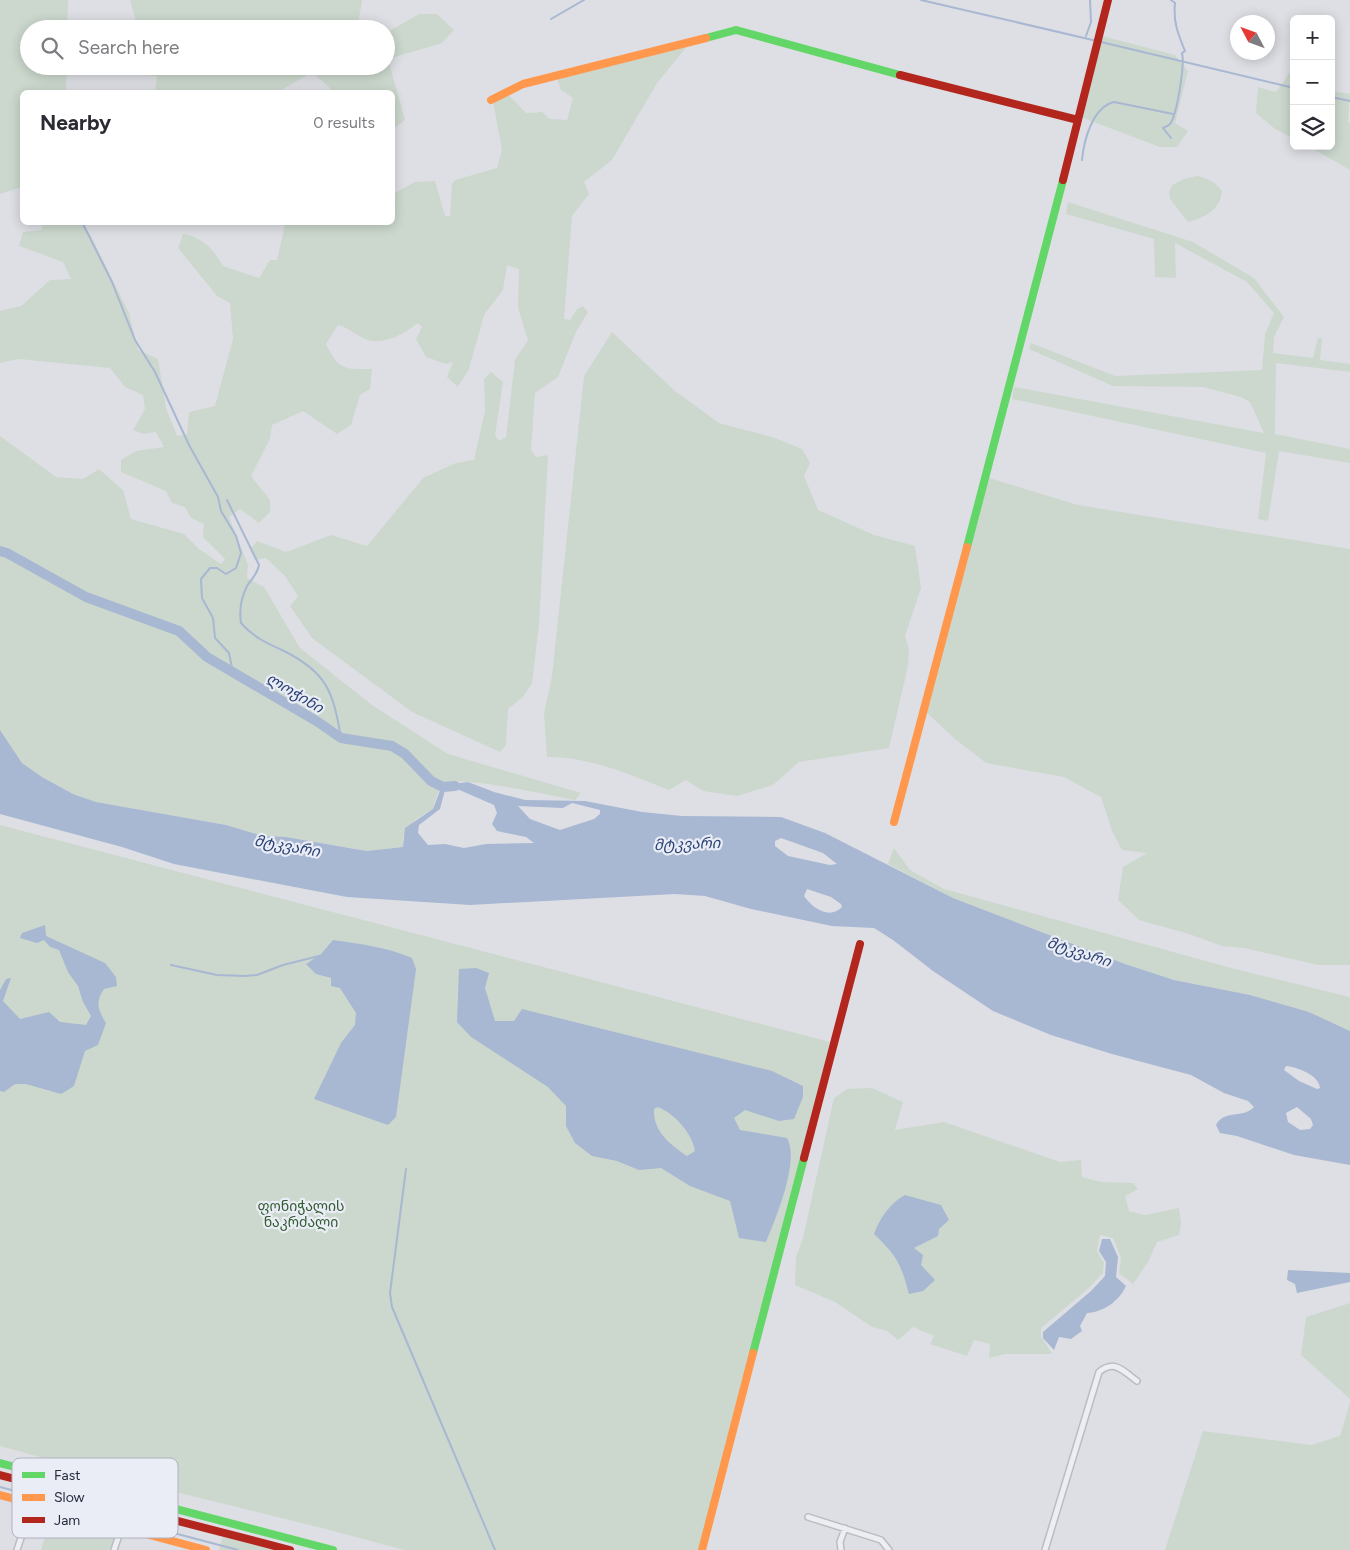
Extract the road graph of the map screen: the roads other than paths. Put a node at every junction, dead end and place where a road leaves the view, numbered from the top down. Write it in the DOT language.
graph roads {
  1 [pos="1108,0"];
  2 [pos="491,100"];
  3 [pos="1078,120"];
  4 [pos="894,822"];
  5 [pos="860,944"];
  6 [pos="1137,1381"];
  7 [pos="178,1510"];
  8 [pos="808,1517"];
  9 [pos="178,1521"];
  10 [pos="845,1528"];
  11 [pos="21,1538"];
  12 [pos="118,1538"];
  13 [pos="164,1538"];
  14 [pos="17,1550"];
  15 [pos="114,1550"];
  16 [pos="206,1550"];
  17 [pos="290,1550"];
  18 [pos="333,1550"];
  19 [pos="702,1550"];
  20 [pos="842,1550"];
  21 [pos="889,1550"];
  22 [pos="1045,1550"];
  1 -- 3 [label="main road"];
  2 -- 3 [label="main road"];
  3 -- 4 [label="main road"];
  5 -- 19 [label="main road"];
  6 -- 22 [label="street"];
  7 -- 18 [label="main road"];
  8 -- 10 [label="street"];
  9 -- 17 [label="main road"];
  10 -- 20 [label="street"];
  10 -- 21 [label="street"];
  11 -- 14 [label="street"];
  12 -- 15 [label="street"];
  13 -- 16 [label="main road"];
}
